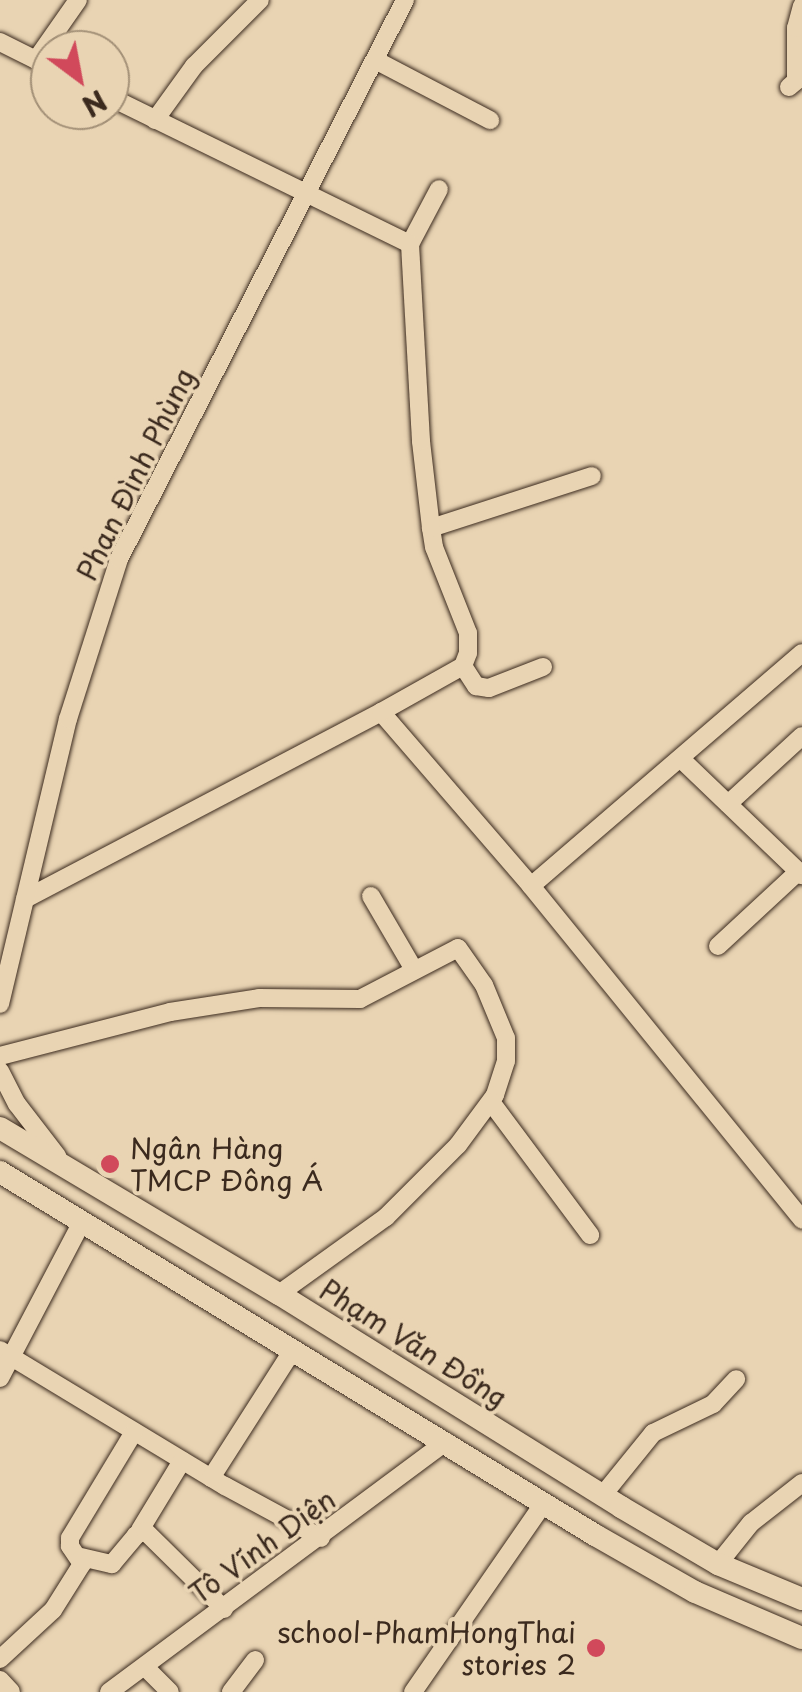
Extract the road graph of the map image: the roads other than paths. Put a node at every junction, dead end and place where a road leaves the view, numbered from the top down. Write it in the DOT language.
graph roads {
  1 [pos="78,0"];
  2 [pos="260,0"];
  3 [pos="405,0"];
  4 [pos="802,6"];
  5 [pos="62,30"];
  6 [pos="0,42"];
  7 [pos="30,57"];
  8 [pos="375,60"];
  9 [pos="789,87"];
  10 [pos="130,107"];
  11 [pos="155,120"];
  12 [pos="490,120"];
  13 [pos="438,189"];
  14 [pos="306,196"];
  15 [pos="410,244"];
  16 [pos="592,476"];
  17 [pos="432,528"];
  18 [pos="802,652"];
  19 [pos="463,666"];
  20 [pos="543,667"];
  21 [pos="381,712"];
  22 [pos="802,736"];
  23 [pos="681,758"];
  24 [pos="728,804"];
  25 [pos="800,873"];
  26 [pos="531,886"];
  27 [pos="371,896"];
  28 [pos="25,900"];
  29 [pos="718,946"];
  30 [pos="413,968"];
  31 [pos="0,1004"];
  32 [pos="0,1056"];
  33 [pos="0,1072"];
  34 [pos="491,1102"];
  35 [pos="0,1110"];
  36 [pos="6,1132"];
  37 [pos="72,1170"];
  38 [pos="0,1172"];
  39 [pos="802,1220"];
  40 [pos="82,1222"];
  41 [pos="590,1235"];
  42 [pos="279,1294"];
  43 [pos="293,1350"];
  44 [pos="6,1353"];
  45 [pos="0,1378"];
  46 [pos="736,1379"];
  47 [pos="467,1411"];
  48 [pos="134,1432"];
  49 [pos="446,1442"];
  50 [pos="182,1461"];
  51 [pos="211,1478"];
  52 [pos="802,1483"];
  53 [pos="602,1496"];
  54 [pos="544,1503"];
  55 [pos="140,1530"];
  56 [pos="321,1538"];
  57 [pos="81,1558"];
  58 [pos="718,1564"];
  59 [pos="802,1598"];
  60 [pos="224,1609"];
  61 [pos="802,1638"];
  62 [pos="0,1659"];
  63 [pos="256,1660"];
  64 [pos="145,1667"];
  65 [pos="0,1680"];
  66 [pos="11,1692"];
  67 [pos="109,1692"];
  68 [pos="170,1692"];
  69 [pos="231,1692"];
  70 [pos="414,1692"];
  1 -- 5 [label="street"];
  2 -- 11 [label="street"];
  3 -- 8 [label="street, Phan Đình Phùng"];
  4 -- 9 [label="street"];
  6 -- 7 [label="street"];
  8 -- 12 [label="street"];
  8 -- 14 [label="street, Phan Đình Phùng"];
  10 -- 11 [label="street"];
  11 -- 14 [label="street"];
  13 -- 15 [label="street"];
  14 -- 15 [label="street"];
  14 -- 28 [label="street, Phan Đình Phùng"];
  15 -- 17 [label="street"];
  16 -- 17 [label="street"];
  17 -- 19 [label="street"];
  18 -- 23 [label="street"];
  19 -- 20 [label="street"];
  19 -- 21 [label="street"];
  21 -- 26 [label="street"];
  21 -- 28 [label="street"];
  22 -- 24 [label="street"];
  23 -- 24 [label="street"];
  23 -- 26 [label="street"];
  24 -- 25 [label="street"];
  25 -- 29 [label="street"];
  26 -- 39 [label="street"];
  27 -- 30 [label="street"];
  28 -- 31 [label="street, Phan Đình Phùng"];
  30 -- 32 [label="street"];
  30 -- 34 [label="street"];
  33 -- 37 [label="street"];
  34 -- 41 [label="street"];
  34 -- 42 [label="street"];
  35 -- 36 [label="street"];
  36 -- 37 [label="main road, Phạm Văn Đồng"];
  37 -- 42 [label="main road, Phạm Văn Đồng"];
  38 -- 40 [label="main road"];
  40 -- 43 [label="main road"];
  40 -- 44 [label="street"];
  42 -- 47 [label="main road, Phạm Văn Đồng"];
  43 -- 49 [label="main road"];
  43 -- 51 [label="street"];
  44 -- 45 [label="street"];
  44 -- 48 [label="street"];
  46 -- 53 [label="street"];
  47 -- 49 [label="main road"];
  47 -- 53 [label="main road, Phạm Văn Đồng"];
  48 -- 50 [label="street"];
  48 -- 57 [label="street"];
  49 -- 54 [label="main road"];
  49 -- 56 [label="street, Tô Vĩnh Diện"];
  50 -- 51 [label="street"];
  50 -- 55 [label="street"];
  51 -- 56 [label="street"];
  52 -- 58 [label="street"];
  53 -- 58 [label="main road, Phạm Văn Đồng"];
  54 -- 61 [label="main road"];
  54 -- 70 [label="street"];
  55 -- 57 [label="street"];
  55 -- 60 [label="street"];
  56 -- 60 [label="street, Tô Vĩnh Diện"];
  57 -- 62 [label="street"];
  58 -- 59 [label="main road, Phạm Văn Đồng"];
  60 -- 64 [label="street, Tô Vĩnh Diện"];
  63 -- 69 [label="street"];
  64 -- 67 [label="street, Tô Vĩnh Diện"];
  64 -- 68 [label="street"];
  65 -- 66 [label="street"];
}
